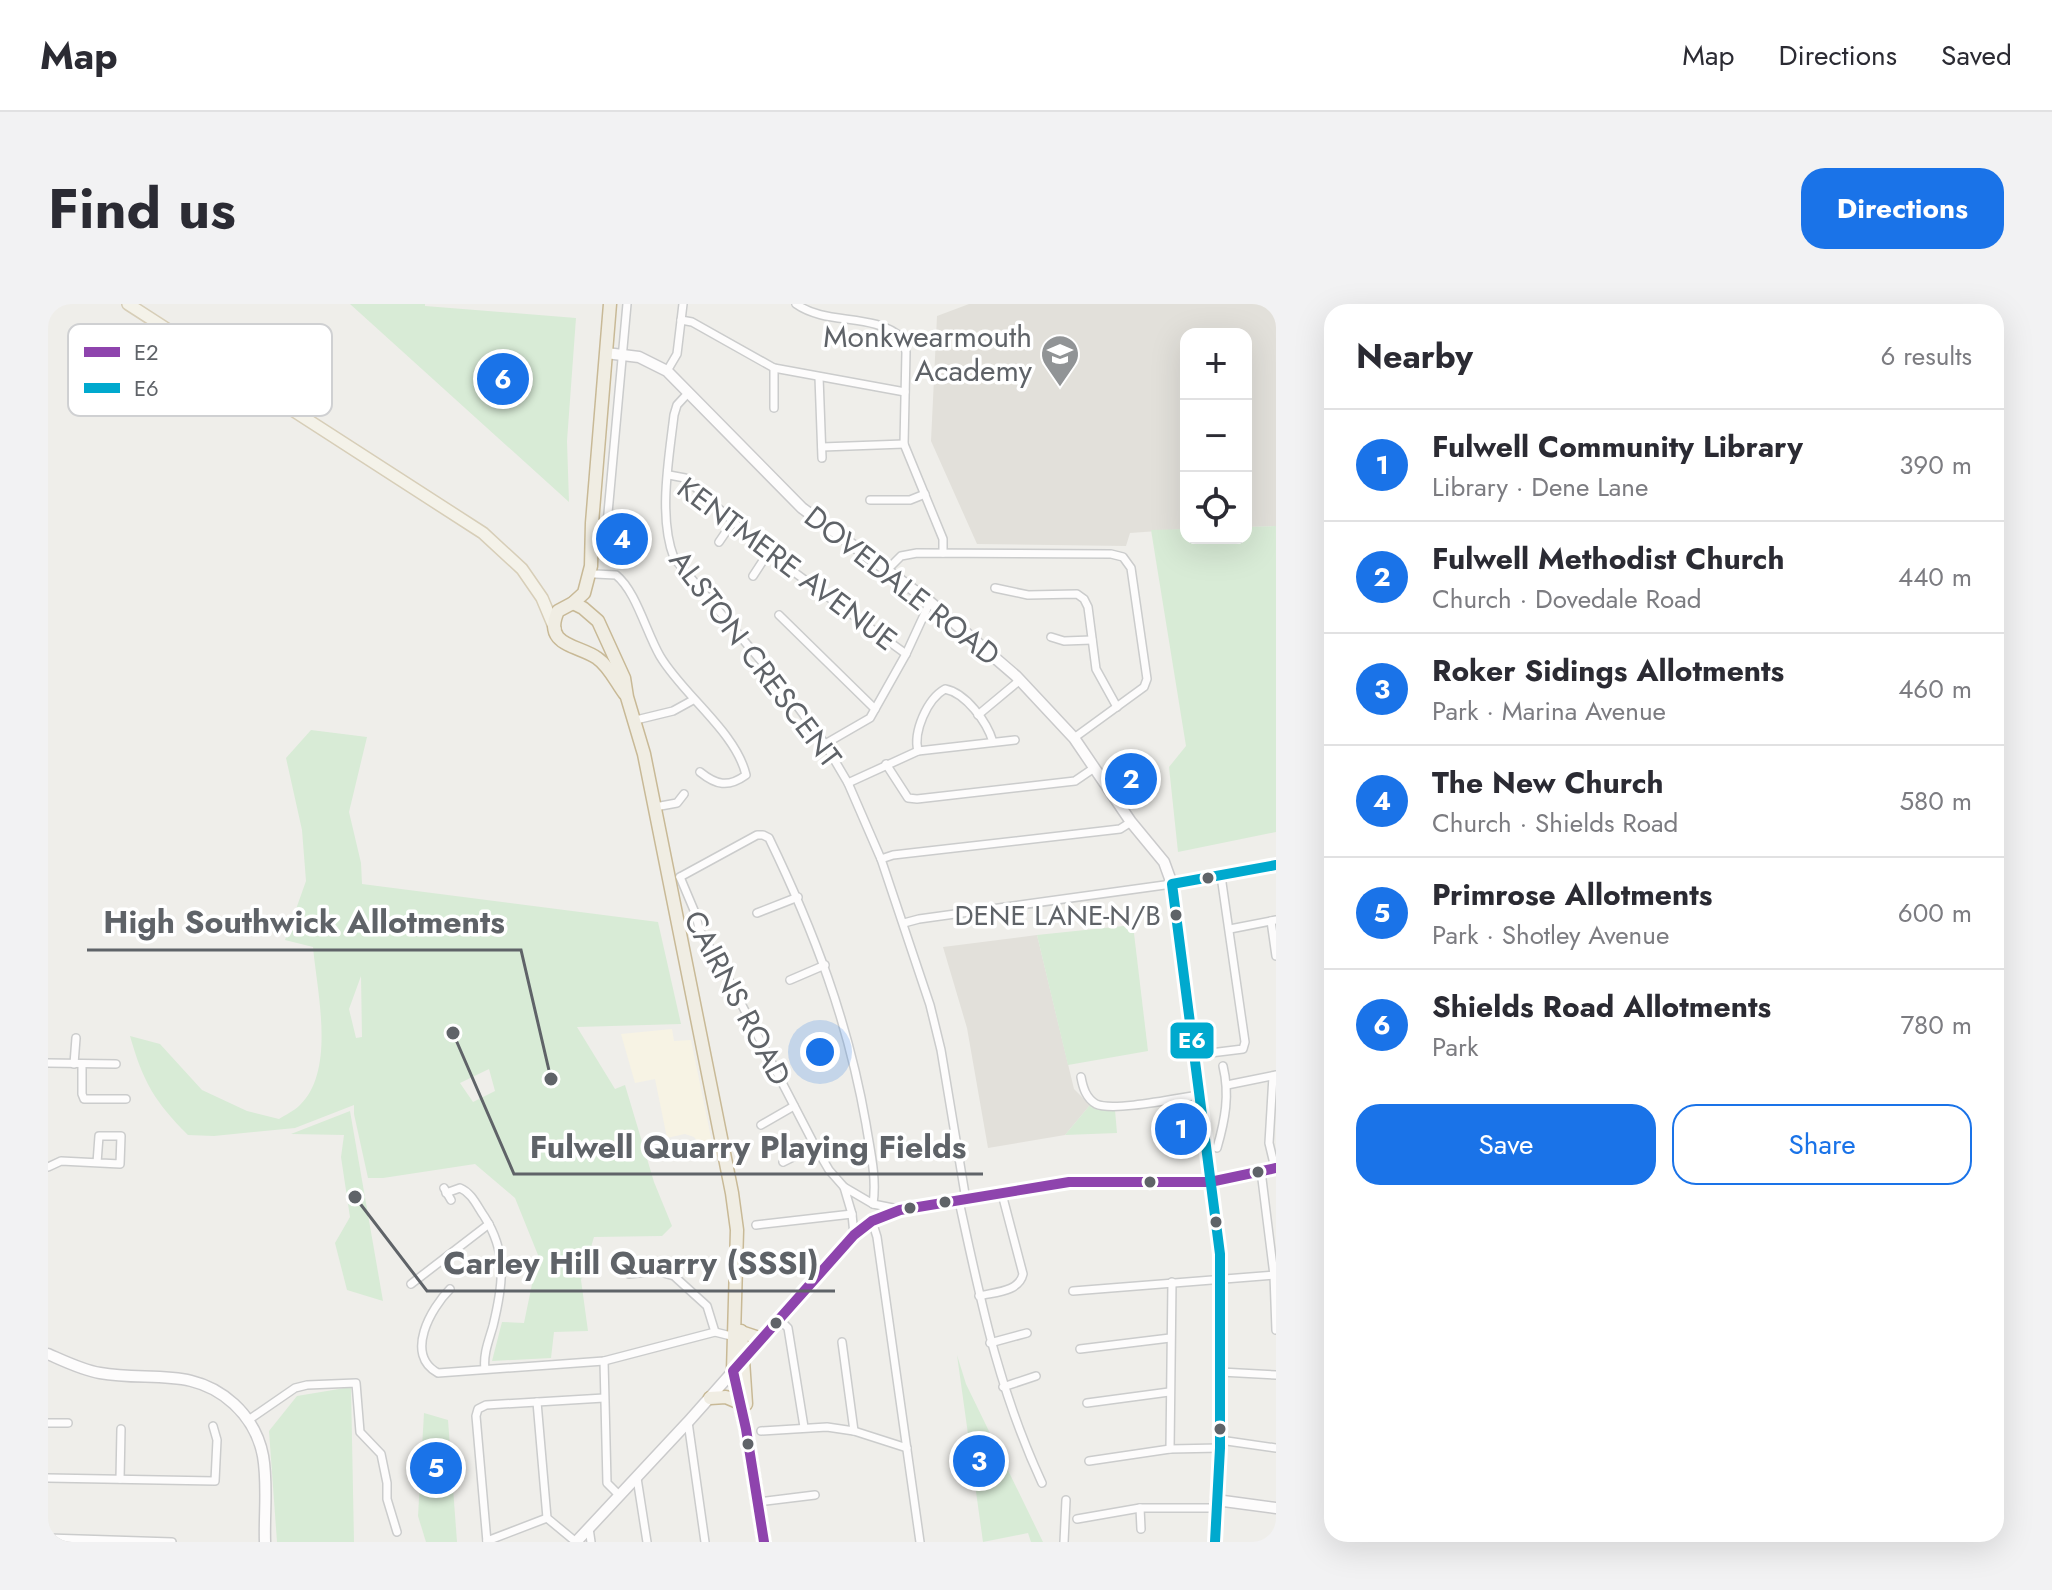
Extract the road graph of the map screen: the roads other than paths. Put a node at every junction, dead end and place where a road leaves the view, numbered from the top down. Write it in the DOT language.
graph roads {
  1 [pos="128,304"];
  2 [pos="610,304"];
  3 [pos="627,304"];
  4 [pos="683,304"];
  5 [pos="796,304"];
  6 [pos="681,320"];
  7 [pos="159,324"];
  8 [pos="606,353"];
  9 [pos="621,354"];
  10 [pos="774,368"];
  11 [pos="667,371"];
  12 [pos="819,377"];
  13 [pos="689,392"];
  14 [pos="905,392"];
  15 [pos="774,408"];
  16 [pos="302,416"];
  17 [pos="904,444"];
  18 [pos="822,447"];
  19 [pos="822,458"];
  20 [pos="669,475"];
  21 [pos="925,494"];
  22 [pos="870,500"];
  23 [pos="732,523"];
  24 [pos="592,526"];
  25 [pos="719,542"];
  26 [pos="768,553"];
  27 [pos="943,553"];
  28 [pos="593,570"];
  29 [pos="886,571"];
  30 [pos="753,576"];
  31 [pos="995,588"];
  32 [pos="542,598"];
  33 [pos="930,602"];
  34 [pos="568,605"];
  35 [pos="779,615"];
  36 [pos="594,616"];
  37 [pos="555,629"];
  38 [pos="602,629"];
  39 [pos="1051,637"];
  40 [pos="1092,640"];
  41 [pos="581,651"];
  42 [pos="906,654"];
  43 [pos="1020,680"];
  44 [pos="627,697"];
  45 [pos="693,700"];
  46 [pos="1117,707"];
  47 [pos="875,709"];
  48 [pos="978,715"];
  49 [pos="636,720"];
  50 [pos="1074,738"];
  51 [pos="1015,740"];
  52 [pos="993,742"];
  53 [pos="825,744"];
  54 [pos="918,751"];
  55 [pos="886,764"];
  56 [pos="1094,768"];
  57 [pos="700,772"];
  58 [pos="848,783"];
  59 [pos="684,794"];
  60 [pos="654,807"];
  61 [pos="1131,822"];
  62 [pos="881,859"];
  63 [pos="1276,865"];
  64 [pos="674,876"];
  65 [pos="1221,876"];
  66 [pos="1172,884"];
  67 [pos="798,897"];
  68 [pos="691,902"];
  69 [pos="674,903"];
  70 [pos="757,913"];
  71 [pos="1274,920"];
  72 [pos="904,923"];
  73 [pos="1230,929"];
  74 [pos="1276,956"];
  75 [pos="825,965"];
  76 [pos="790,980"];
  77 [pos="76,1038"];
  78 [pos="1194,1055"];
  79 [pos="48,1063"];
  80 [pos="78,1064"];
  81 [pos="116,1064"];
  82 [pos="1223,1066"];
  83 [pos="1274,1076"];
  84 [pos="1081,1077"];
  85 [pos="1227,1085"];
  86 [pos="1199,1095"];
  87 [pos="126,1099"];
  88 [pos="794,1106"];
  89 [pos="761,1125"];
  90 [pos="815,1146"];
  91 [pos="1217,1148"];
  92 [pos="783,1162"];
  93 [pos="97,1163"];
  94 [pos="48,1167"];
  95 [pos="1276,1168"];
  96 [pos="1261,1171"];
  97 [pos="1210,1182"];
  98 [pos="844,1187"];
  99 [pos="447,1194"];
  100 [pos="1002,1194"];
  101 [pos="962,1200"];
  102 [pos="873,1204"];
  103 [pos="900,1210"];
  104 [pos="852,1214"];
  105 [pos="872,1221"];
  106 [pos="489,1224"];
  107 [pos="756,1225"];
  108 [pos="854,1235"];
  109 [pos="629,1274"];
  110 [pos="1275,1275"];
  111 [pos="1221,1279"];
  112 [pos="1172,1282"];
  113 [pos="411,1284"];
  114 [pos="450,1289"];
  115 [pos="1073,1291"];
  116 [pos="979,1296"];
  117 [pos="780,1320"];
  118 [pos="1276,1330"];
  119 [pos="715,1332"];
  120 [pos="1027,1333"];
  121 [pos="738,1335"];
  122 [pos="1170,1338"];
  123 [pos="762,1339"];
  124 [pos="842,1342"];
  125 [pos="990,1343"];
  126 [pos="1080,1349"];
  127 [pos="48,1354"];
  128 [pos="744,1359"];
  129 [pos="604,1361"];
  130 [pos="485,1369"];
  131 [pos="733,1371"];
  132 [pos="1221,1372"];
  133 [pos="1276,1375"];
  134 [pos="1036,1376"];
  135 [pos="1003,1387"];
  136 [pos="1169,1392"];
  137 [pos="604,1398"];
  138 [pos="710,1398"];
  139 [pos="537,1402"];
  140 [pos="740,1403"];
  141 [pos="1087,1403"];
  142 [pos="250,1419"];
  143 [pos="688,1422"];
  144 [pos="48,1423"];
  145 [pos="68,1423"];
  146 [pos="213,1426"];
  147 [pos="804,1427"];
  148 [pos="121,1429"];
  149 [pos="746,1429"];
  150 [pos="761,1431"];
  151 [pos="854,1431"];
  152 [pos="1220,1444"];
  153 [pos="907,1448"];
  154 [pos="1276,1448"];
  155 [pos="1170,1449"];
  156 [pos="1089,1461"];
  157 [pos="48,1478"];
  158 [pos="637,1478"];
  159 [pos="120,1479"];
  160 [pos="1042,1483"];
  161 [pos="815,1495"];
  162 [pos="620,1496"];
  163 [pos="758,1502"];
  164 [pos="1216,1504"];
  165 [pos="1064,1505"];
  166 [pos="1140,1508"];
  167 [pos="1276,1508"];
  168 [pos="547,1518"];
  169 [pos="1077,1519"];
  170 [pos="589,1528"];
  171 [pos="1141,1529"];
  172 [pos="397,1532"];
  173 [pos="48,1538"];
  174 [pos="131,1541"];
  175 [pos="172,1542"];
  176 [pos="265,1542"];
  177 [pos="487,1542"];
  178 [pos="576,1542"];
  179 [pos="591,1542"];
  180 [pos="647,1542"];
  181 [pos="705,1542"];
  182 [pos="764,1542"];
  183 [pos="920,1542"];
  184 [pos="1064,1542"];
  185 [pos="1215,1542"];
  1 -- 7 [label="main road"];
  2 -- 8 [label="highway"];
  3 -- 9 [label="street"];
  4 -- 6 [label="street"];
  5 -- 14 [label="street"];
  6 -- 10 [label="street"];
  6 -- 11 [label="street"];
  8 -- 9 [label="street, DOVEDALE ROAD"];
  8 -- 24 [label="highway"];
  9 -- 11 [label="street, DOVEDALE ROAD"];
  9 -- 24 [label="street"];
  10 -- 12 [label="street"];
  10 -- 15 [label="street"];
  11 -- 13 [label="street, DOVEDALE ROAD"];
  12 -- 14 [label="street"];
  12 -- 18 [label="street"];
  13 -- 20 [label="street, ALSTON CRESCENT"];
  13 -- 29 [label="street, DOVEDALE ROAD"];
  14 -- 17 [label="street"];
  16 -- 32 [label="main road"];
  17 -- 18 [label="street"];
  17 -- 21 [label="street"];
  18 -- 19 [label="street"];
  20 -- 23 [label="street, KENTMERE AVENUE"];
  20 -- 53 [label="street, ALSTON CRESCENT"];
  21 -- 22 [label="street"];
  21 -- 27 [label="street"];
  23 -- 25 [label="street"];
  23 -- 26 [label="street, KENTMERE AVENUE"];
  24 -- 28 [label="highway"];
  26 -- 30 [label="street"];
  26 -- 42 [label="street, KENTMERE AVENUE"];
  27 -- 29 [label="street"];
  27 -- 46 [label="street"];
  28 -- 34 [label="highway"];
  28 -- 36 [label="highway"];
  28 -- 45 [label="street"];
  29 -- 33 [label="street, DOVEDALE ROAD"];
  31 -- 40 [label="street"];
  32 -- 34 [label="main road"];
  32 -- 37 [label="main road"];
  33 -- 42 [label="street"];
  33 -- 43 [label="street, DOVEDALE ROAD"];
  34 -- 36 [label="highway"];
  34 -- 37 [label="highway"];
  35 -- 47 [label="street"];
  36 -- 38 [label="highway"];
  37 -- 41 [label="highway"];
  38 -- 41 [label="highway"];
  38 -- 44 [label="highway"];
  39 -- 40 [label="street"];
  40 -- 46 [label="street"];
  41 -- 44 [label="highway"];
  42 -- 47 [label="street"];
  43 -- 48 [label="street"];
  43 -- 50 [label="street, DOVEDALE ROAD"];
  44 -- 49 [label="highway"];
  45 -- 49 [label="street"];
  45 -- 57 [label="street"];
  46 -- 50 [label="street"];
  47 -- 53 [label="street"];
  48 -- 52 [label="street"];
  48 -- 54 [label="street"];
  49 -- 60 [label="highway"];
  50 -- 56 [label="street, DOVEDALE ROAD"];
  51 -- 52 [label="street"];
  52 -- 54 [label="street"];
  53 -- 58 [label="street, ALSTON CRESCENT"];
  54 -- 55 [label="street"];
  55 -- 56 [label="street"];
  55 -- 58 [label="street"];
  56 -- 61 [label="street, DOVEDALE ROAD"];
  58 -- 62 [label="street, ALSTON CRESCENT"];
  59 -- 60 [label="street"];
  60 -- 64 [label="highway"];
  61 -- 62 [label="street"];
  61 -- 66 [label="street, DOVEDALE ROAD"];
  62 -- 72 [label="street, ALSTON CRESCENT"];
  63 -- 65 [label="street"];
  64 -- 67 [label="street"];
  64 -- 68 [label="street"];
  64 -- 69 [label="highway"];
  65 -- 66 [label="street"];
  65 -- 73 [label="street"];
  66 -- 72 [label="street"];
  66 -- 78 [label="street, DOVEDALE ROAD"];
  67 -- 70 [label="street"];
  67 -- 75 [label="street"];
  68 -- 69 [label="street, CAIRNS ROAD"];
  68 -- 88 [label="street, CAIRNS ROAD"];
  69 -- 121 [label="highway"];
  71 -- 73 [label="street"];
  71 -- 74 [label="street"];
  72 -- 101 [label="street, ALSTON CRESCENT"];
  73 -- 78 [label="street"];
  75 -- 76 [label="street"];
  75 -- 102 [label="street"];
  77 -- 80 [label="street"];
  78 -- 86 [label="street, DOVEDALE ROAD"];
  79 -- 80 [label="street"];
  80 -- 81 [label="street"];
  80 -- 87 [label="street"];
  82 -- 85 [label="street"];
  83 -- 85 [label="street"];
  83 -- 95 [label="street"];
  84 -- 86 [label="street"];
  85 -- 91 [label="street"];
  86 -- 97 [label="street, DOVEDALE ROAD"];
  88 -- 89 [label="street"];
  88 -- 90 [label="street, CAIRNS ROAD"];
  90 -- 92 [label="street"];
  90 -- 98 [label="street, CAIRNS ROAD"];
  93 -- 93 [label="street"];
  93 -- 94 [label="street"];
  95 -- 96 [label="street"];
  96 -- 97 [label="street"];
  96 -- 110 [label="street"];
  97 -- 100 [label="street"];
  97 -- 111 [label="street, DOVEDALE ROAD"];
  98 -- 102 [label="street, CAIRNS ROAD"];
  98 -- 104 [label="street, CAIRNS ROAD"];
  99 -- 106 [label="street"];
  100 -- 101 [label="street"];
  100 -- 116 [label="street"];
  101 -- 103 [label="street"];
  101 -- 116 [label="street, ALSTON CRESCENT"];
  102 -- 103 [label="street, CAIRNS ROAD"];
  103 -- 105 [label="street"];
  104 -- 107 [label="street"];
  104 -- 108 [label="street, CAIRNS ROAD"];
  105 -- 108 [label="street"];
  105 -- 153 [label="street"];
  106 -- 113 [label="street"];
  106 -- 130 [label="street"];
  108 -- 117 [label="street"];
  109 -- 119 [label="street"];
  110 -- 111 [label="street"];
  110 -- 118 [label="street"];
  111 -- 112 [label="street"];
  111 -- 132 [label="street, DOVEDALE ROAD"];
  112 -- 115 [label="street"];
  112 -- 122 [label="street"];
  114 -- 130 [label="street"];
  116 -- 125 [label="street, ALSTON CRESCENT"];
  117 -- 123 [label="street"];
  117 -- 147 [label="street"];
  119 -- 121 [label="street"];
  119 -- 129 [label="street"];
  120 -- 125 [label="street"];
  121 -- 123 [label="highway"];
  121 -- 128 [label="highway"];
  121 -- 131 [label="highway"];
  122 -- 126 [label="street"];
  122 -- 136 [label="street"];
  123 -- 128 [label="street"];
  124 -- 151 [label="street"];
  125 -- 135 [label="street, ALSTON CRESCENT"];
  127 -- 142 [label="street"];
  128 -- 131 [label="street"];
  128 -- 149 [label="highway"];
  129 -- 130 [label="street"];
  129 -- 137 [label="street"];
  131 -- 138 [label="street"];
  131 -- 140 [label="highway"];
  132 -- 133 [label="street"];
  132 -- 152 [label="street, DOVEDALE ROAD"];
  134 -- 135 [label="street"];
  135 -- 160 [label="street, ALSTON CRESCENT"];
  136 -- 141 [label="street"];
  136 -- 155 [label="street"];
  137 -- 139 [label="street"];
  137 -- 162 [label="street"];
  138 -- 140 [label="highway"];
  138 -- 143 [label="street"];
  139 -- 168 [label="street"];
  139 -- 177 [label="street"];
  140 -- 149 [label="highway"];
  142 -- 172 [label="street"];
  142 -- 176 [label="street"];
  143 -- 158 [label="street"];
  143 -- 181 [label="street"];
  144 -- 145 [label="street"];
  146 -- 159 [label="street"];
  147 -- 150 [label="street"];
  147 -- 151 [label="street"];
  148 -- 159 [label="street"];
  149 -- 163 [label="highway"];
  151 -- 153 [label="street"];
  152 -- 154 [label="street"];
  152 -- 155 [label="street"];
  152 -- 164 [label="street, DOVEDALE ROAD"];
  153 -- 183 [label="street"];
  155 -- 156 [label="street"];
  157 -- 159 [label="street"];
  158 -- 162 [label="street"];
  158 -- 180 [label="street"];
  161 -- 163 [label="street"];
  162 -- 170 [label="street"];
  163 -- 182 [label="highway"];
  164 -- 166 [label="street"];
  164 -- 167 [label="street"];
  164 -- 185 [label="street, DOVEDALE ROAD"];
  165 -- 184 [label="street"];
  166 -- 169 [label="street"];
  166 -- 171 [label="street"];
  168 -- 177 [label="street"];
  168 -- 178 [label="street"];
  170 -- 178 [label="street"];
  170 -- 179 [label="street"];
  173 -- 174 [label="street"];
  174 -- 175 [label="street"];
}
